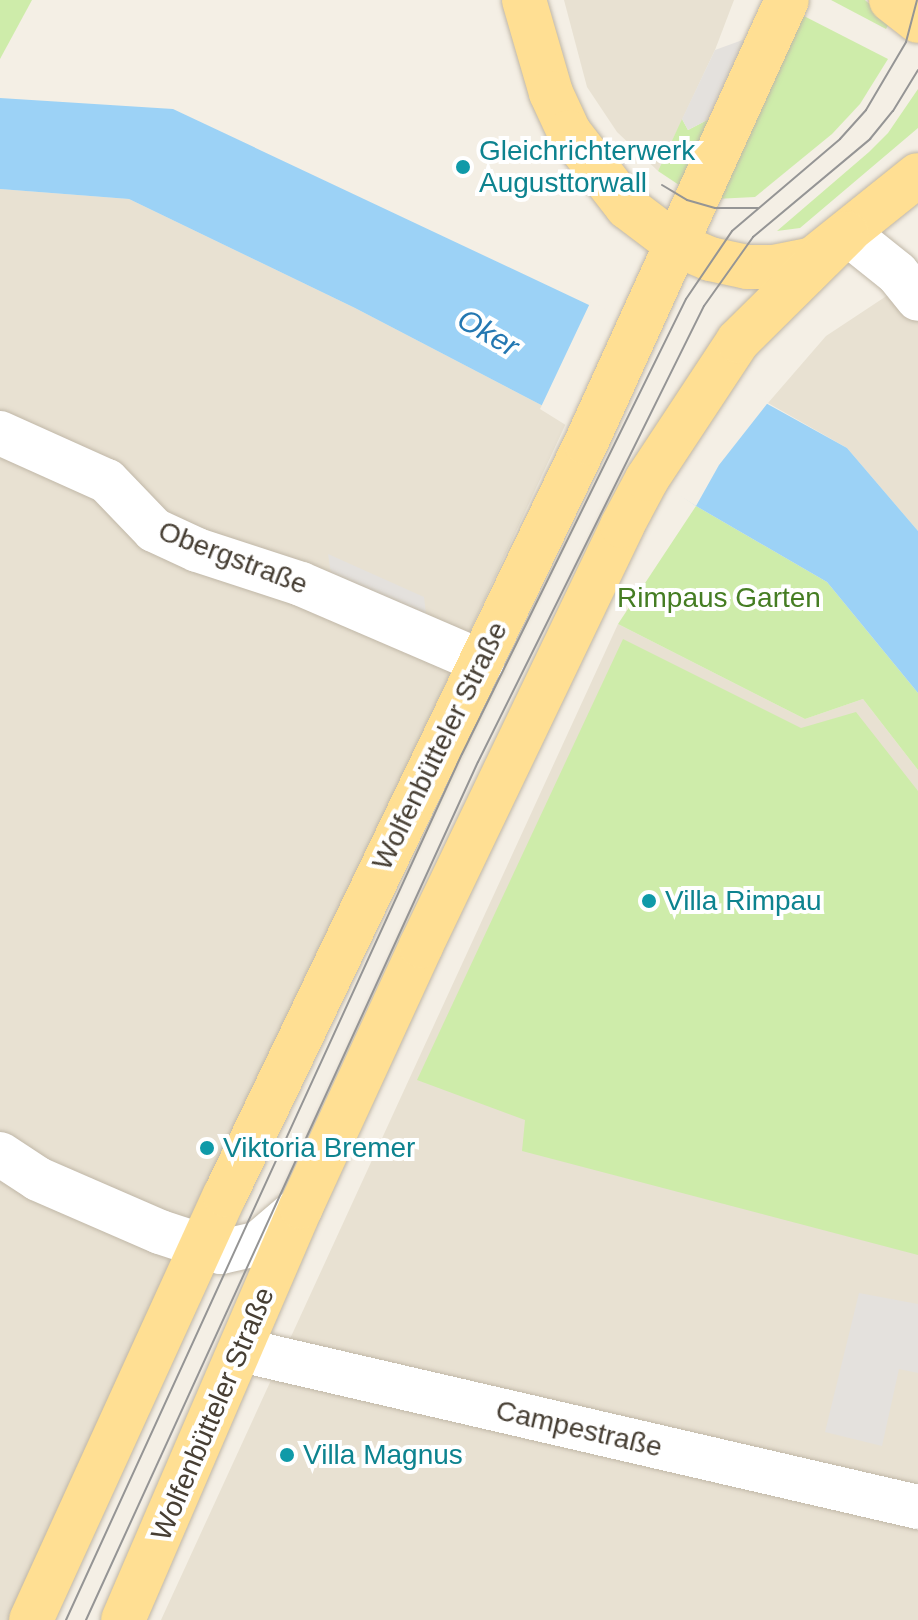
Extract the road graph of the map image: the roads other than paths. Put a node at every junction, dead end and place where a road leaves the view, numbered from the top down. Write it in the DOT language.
graph roads {
  1 [pos="524,0"];
  2 [pos="787,0"];
  3 [pos="891,0"];
  4 [pos="918,21"];
  5 [pos="918,175"];
  6 [pos="847,233"];
  7 [pos="677,245"];
  8 [pos="918,299"];
  9 [pos="0,433"];
  10 [pos="482,662"];
  11 [pos="0,1154"];
  12 [pos="301,1207"];
  13 [pos="202,1247"];
  14 [pos="241,1350"];
  15 [pos="918,1507"];
  16 [pos="31,1620"];
  17 [pos="123,1620"];
  1 -- 7 [label="main road"];
  2 -- 7 [label="main road, Wolfenbütteler Straße"];
  3 -- 4 [label="main road"];
  5 -- 6 [label="main road"];
  6 -- 7 [label="main road"];
  6 -- 8 [label="street"];
  6 -- 12 [label="main road, Wolfenbütteler Straße"];
  7 -- 10 [label="main road, Wolfenbütteler Straße"];
  9 -- 10 [label="street, Obergstraße"];
  10 -- 13 [label="main road, Wolfenbütteler Straße"];
  11 -- 13 [label="street"];
  12 -- 13 [label="street, Wolfenbütteler Straße"];
  12 -- 14 [label="main road, Wolfenbütteler Straße"];
  13 -- 16 [label="main road, Wolfenbütteler Straße"];
  14 -- 15 [label="street, Campestraße"];
  14 -- 17 [label="main road, Wolfenbütteler Straße"];
}
